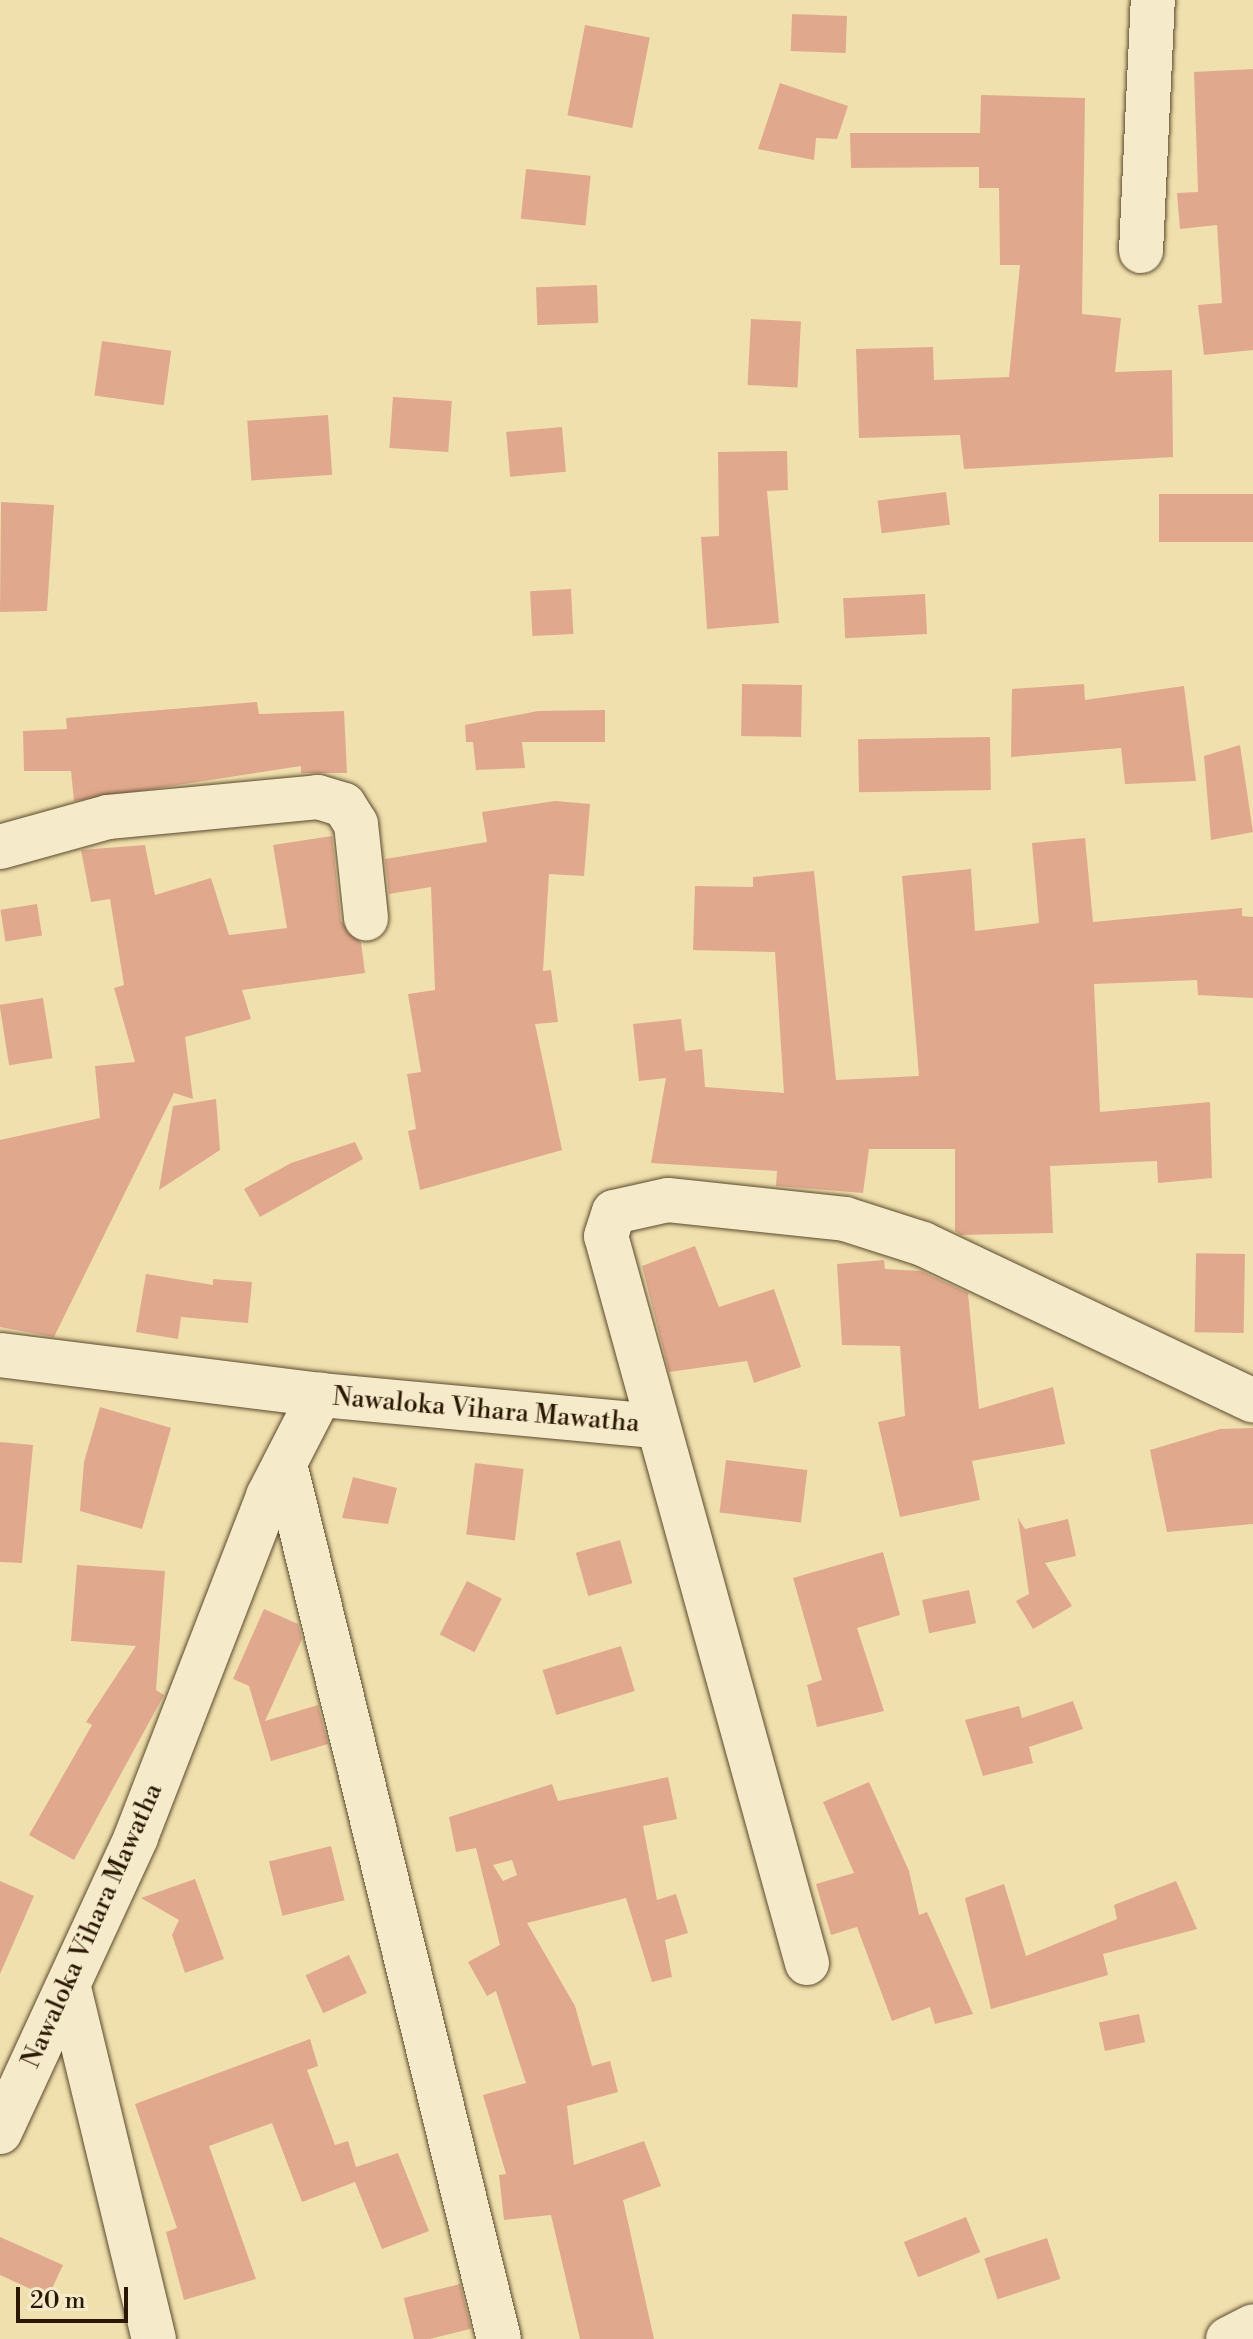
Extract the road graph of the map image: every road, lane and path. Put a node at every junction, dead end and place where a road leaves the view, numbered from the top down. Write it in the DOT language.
graph roads {
  1 [pos="1153,0"];
  2 [pos="1141,251"];
  3 [pos="0,847"];
  4 [pos="366,918"];
  5 [pos="0,1355"];
  6 [pos="320,1395"];
  7 [pos="1253,1401"];
  8 [pos="657,1426"];
  9 [pos="285,1464"];
  10 [pos="807,1963"];
  11 [pos="69,1988"];
  12 [pos="0,2132"];
  13 [pos="1253,2326"];
  14 [pos="154,2339"];
  15 [pos="499,2339"];
  16 [pos="1228,2339"];
  1 -- 2 [label="street"];
  3 -- 4 [label="street"];
  5 -- 6 [label="street"];
  6 -- 8 [label="street, Nawaloka Vihara Mawatha"];
  6 -- 9 [label="street, Nawaloka Vihara Mawatha"];
  7 -- 8 [label="street"];
  8 -- 10 [label="street, Nawaloka Vihara Mawatha"];
  9 -- 11 [label="street, Nawaloka Vihara Mawatha"];
  9 -- 15 [label="street"];
  11 -- 12 [label="street, Nawaloka Vihara Mawatha"];
  11 -- 14 [label="street"];
  13 -- 16 [label="street"];
}
